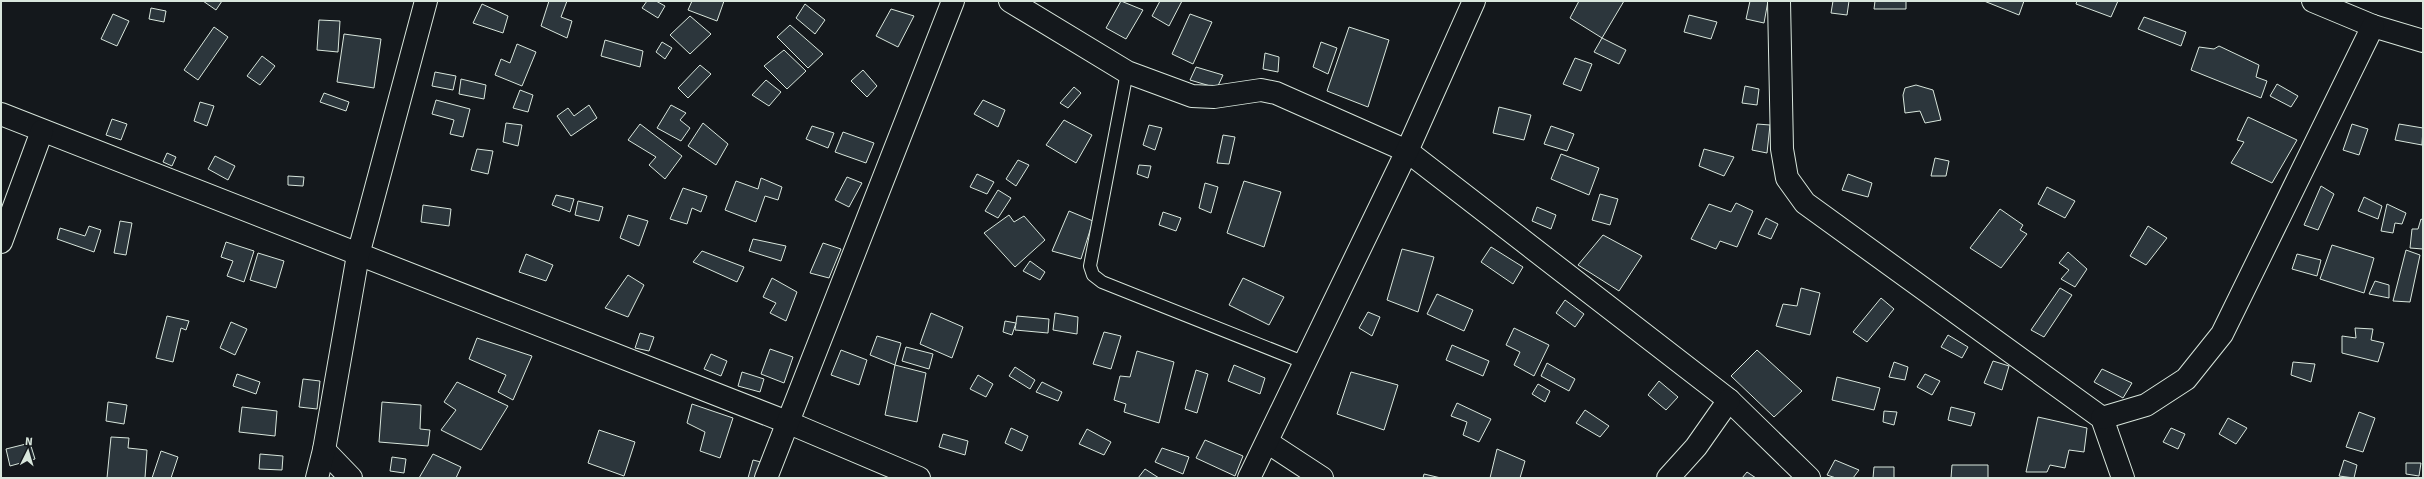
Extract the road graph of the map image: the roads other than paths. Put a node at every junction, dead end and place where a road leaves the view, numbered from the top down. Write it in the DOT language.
graph roads {
  1 [pos="426,1"];
  2 [pos="953,1"];
  3 [pos="1010,1"];
  4 [pos="1474,1"];
  5 [pos="1779,1"];
  6 [pos="2313,1"];
  7 [pos="2373,26"];
  8 [pos="2423,41"];
  9 [pos="1126,72"];
  10 [pos="1,114"];
  11 [pos="42,131"];
  12 [pos="1407,151"];
  13 [pos="1,242"];
  14 [pos="358,255"];
  15 [pos="1303,362"];
  16 [pos="1729,400"];
  17 [pos="2102,418"];
  18 [pos="787,422"];
  19 [pos="1267,442"];
  20 [pos="324,450"];
  21 [pos="317,478"];
  22 [pos="351,478"];
  23 [pos="766,478"];
  24 [pos="919,478"];
  25 [pos="1249,478"];
  26 [pos="1322,478"];
  27 [pos="1668,478"];
  28 [pos="1809,478"];
  29 [pos="2123,478"];
  1 -- 14 [label="street"];
  2 -- 18 [label="street"];
  3 -- 9 [label="street"];
  4 -- 12 [label="street"];
  5 -- 17 [label="street"];
  6 -- 7 [label="street"];
  7 -- 8 [label="street"];
  7 -- 17 [label="street"];
  9 -- 12 [label="street"];
  9 -- 15 [label="lane"];
  10 -- 11 [label="street"];
  11 -- 13 [label="street"];
  11 -- 14 [label="street"];
  12 -- 15 [label="street"];
  12 -- 16 [label="street"];
  14 -- 18 [label="street"];
  14 -- 20 [label="street"];
  15 -- 19 [label="street"];
  16 -- 27 [label="street"];
  16 -- 28 [label="street"];
  17 -- 29 [label="street"];
  18 -- 23 [label="street"];
  18 -- 24 [label="street"];
  19 -- 25 [label="street"];
  19 -- 26 [label="street"];
  20 -- 21 [label="street"];
  20 -- 22 [label="street"];
}
